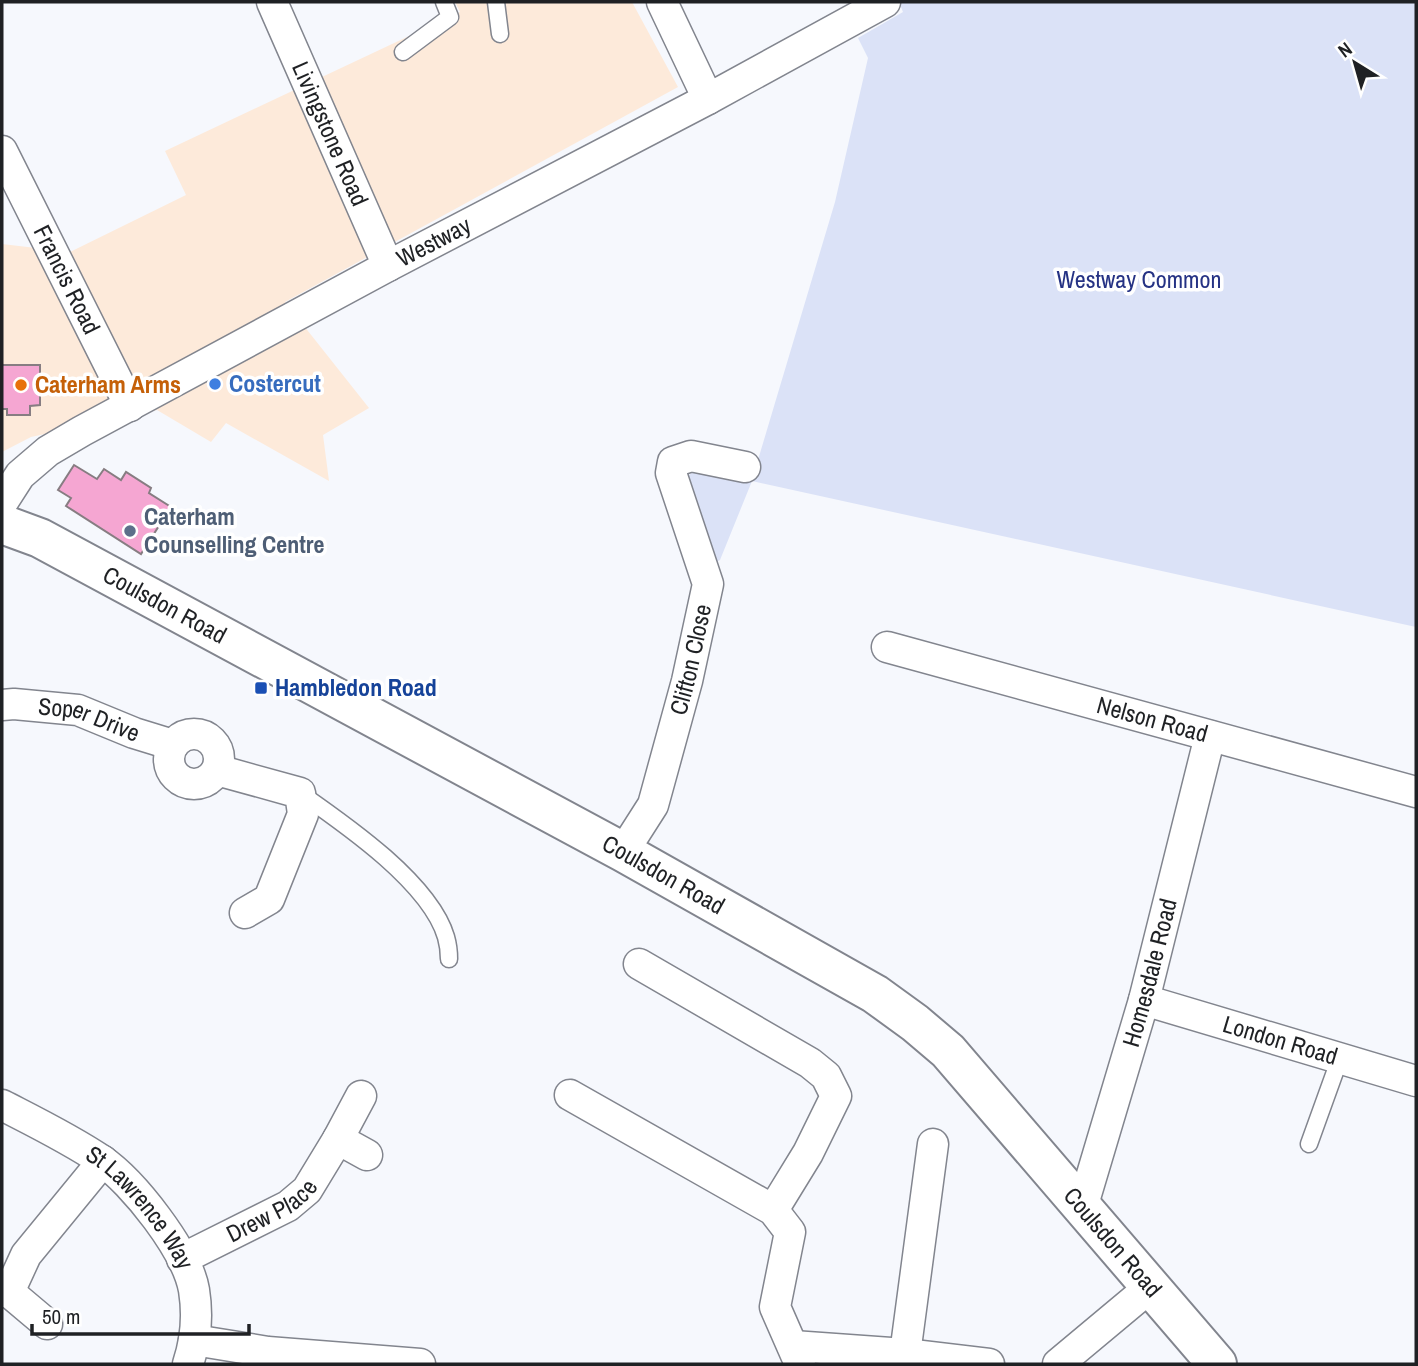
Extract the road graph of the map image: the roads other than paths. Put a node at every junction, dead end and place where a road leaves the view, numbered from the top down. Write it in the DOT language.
graph roads {
  1 [pos="272,2"];
  2 [pos="444,2"];
  3 [pos="496,2"];
  4 [pos="662,2"];
  5 [pos="884,2"];
  6 [pos="500,34"];
  7 [pos="403,52"];
  8 [pos="708,99"];
  9 [pos="2,151"];
  10 [pos="388,265"];
  11 [pos="130,406"];
  12 [pos="745,467"];
  13 [pos="2,503"];
  14 [pos="2,524"];
  15 [pos="887,647"];
  16 [pos="2,705"];
  17 [pos="1210,736"];
  18 [pos="1416,792"];
  19 [pos="300,793"];
  20 [pos="623,852"];
  21 [pos="245,913"];
  22 [pos="450,959"];
  23 [pos="639,964"];
  24 [pos="1144,1000"];
  25 [pos="1340,1058"];
  26 [pos="1416,1081"];
  27 [pos="570,1095"];
  28 [pos="361,1096"];
  29 [pos="2,1105"];
  30 [pos="338,1139"];
  31 [pos="933,1144"];
  32 [pos="1309,1144"];
  33 [pos="367,1156"];
  34 [pos="103,1161"];
  35 [pos="1082,1208"];
  36 [pos="773,1210"];
  37 [pos="182,1259"];
  38 [pos="1149,1288"];
  39 [pos="6,1292"];
  40 [pos="47,1324"];
  41 [pos="191,1352"];
  42 [pos="905,1354"];
  43 [pos="796,1355"];
  44 [pos="420,1364"];
  45 [pos="989,1364"];
  46 [pos="1058,1364"];
  47 [pos="1217,1364"];
  1 -- 10 [label="street, Livingstone Road"];
  2 -- 7 [label="lane"];
  3 -- 6 [label="lane"];
  4 -- 8 [label="street"];
  5 -- 8 [label="street, Westway"];
  8 -- 10 [label="street, Westway"];
  9 -- 11 [label="street, Francis Road"];
  10 -- 11 [label="street, Westway"];
  11 -- 13 [label="street, Westway"];
  12 -- 20 [label="street, Clifton Close"];
  14 -- 20 [label="street, Coulsdon Road"];
  15 -- 17 [label="street, Nelson Road"];
  16 -- 19 [label="street, Soper Drive"];
  17 -- 18 [label="street, Nelson Road"];
  17 -- 24 [label="street, Homesdale Road"];
  19 -- 21 [label="street"];
  19 -- 22 [label="lane"];
  20 -- 35 [label="street, Coulsdon Road"];
  23 -- 36 [label="street"];
  24 -- 25 [label="street, London Road"];
  24 -- 35 [label="street, Homesdale Road"];
  25 -- 26 [label="street, London Road"];
  25 -- 32 [label="lane"];
  27 -- 36 [label="street"];
  28 -- 30 [label="street, Drew Place"];
  29 -- 34 [label="street, St Lawrence Way"];
  30 -- 33 [label="street"];
  30 -- 37 [label="street, Drew Place"];
  31 -- 42 [label="street"];
  34 -- 37 [label="street, St Lawrence Way"];
  34 -- 39 [label="street"];
  35 -- 38 [label="street, Coulsdon Road"];
  36 -- 43 [label="street"];
  37 -- 41 [label="street, St Lawrence Way"];
  38 -- 46 [label="street"];
  38 -- 47 [label="street, Coulsdon Road"];
  39 -- 40 [label="street"];
  41 -- 44 [label="street"];
  42 -- 43 [label="street"];
  42 -- 45 [label="street"];
}
